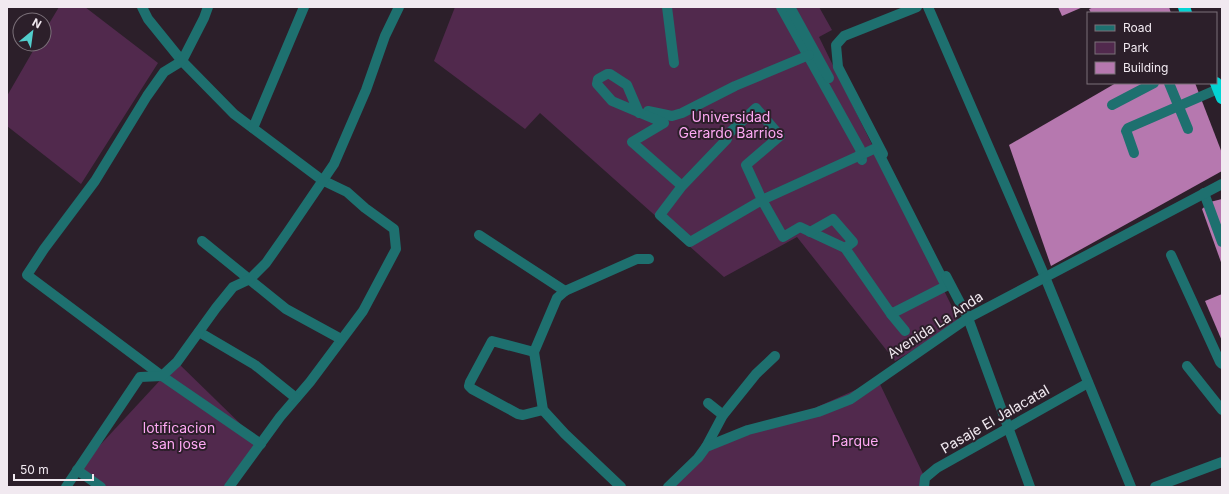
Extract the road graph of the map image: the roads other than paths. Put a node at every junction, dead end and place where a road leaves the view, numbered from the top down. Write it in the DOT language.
graph roads {
  1 [pos="142,7"];
  2 [pos="208,7"];
  3 [pos="304,7"];
  4 [pos="399,7"];
  5 [pos="667,7"];
  6 [pos="781,7"];
  7 [pos="790,7"];
  8 [pos="917,7"];
  9 [pos="928,7"];
  10 [pos="812,57"];
  11 [pos="182,61"];
  12 [pos="674,63"];
  13 [pos="1152,84"];
  14 [pos="1170,84"];
  15 [pos="1219,90"];
  16 [pos="1112,105"];
  17 [pos="1179,105"];
  18 [pos="638,109"];
  19 [pos="664,122"];
  20 [pos="252,128"];
  21 [pos="1188,129"];
  22 [pos="875,138"];
  23 [pos="863,153"];
  24 [pos="1134,153"];
  25 [pos="322,180"];
  26 [pos="1222,184"];
  27 [pos="682,186"];
  28 [pos="1204,193"];
  29 [pos="762,200"];
  30 [pos="1219,226"];
  31 [pos="810,232"];
  32 [pos="479,235"];
  33 [pos="202,241"];
  34 [pos="1222,242"];
  35 [pos="845,248"];
  36 [pos="1171,255"];
  37 [pos="649,259"];
  38 [pos="1045,277"];
  39 [pos="250,279"];
  40 [pos="565,291"];
  41 [pos="891,314"];
  42 [pos="968,318"];
  43 [pos="905,331"];
  44 [pos="199,332"];
  45 [pos="341,339"];
  46 [pos="534,352"];
  47 [pos="775,356"];
  48 [pos="1222,364"];
  49 [pos="1187,366"];
  50 [pos="162,376"];
  51 [pos="1088,383"];
  52 [pos="296,398"];
  53 [pos="708,403"];
  54 [pos="543,410"];
  55 [pos="1222,410"];
  56 [pos="723,415"];
  57 [pos="1008,428"];
  58 [pos="261,444"];
  59 [pos="706,447"];
  60 [pos="1222,462"];
  61 [pos="77,470"];
  62 [pos="66,487"];
  63 [pos="101,487"];
  64 [pos="229,487"];
  65 [pos="621,487"];
  66 [pos="668,487"];
  67 [pos="924,487"];
  68 [pos="1030,487"];
  69 [pos="1131,487"];
  70 [pos="1155,487"];
  1 -- 11 [label="street"];
  2 -- 11 [label="street"];
  3 -- 20 [label="street"];
  4 -- 25 [label="street"];
  5 -- 12 [label="street"];
  6 -- 10 [label="street"];
  7 -- 10 [label="street"];
  8 -- 22 [label="street"];
  9 -- 38 [label="street"];
  10 -- 18 [label="street"];
  10 -- 19 [label="street"];
  10 -- 23 [label="street"];
  11 -- 20 [label="street"];
  11 -- 50 [label="street"];
  13 -- 16 [label="street"];
  14 -- 17 [label="street"];
  15 -- 17 [label="street"];
  17 -- 21 [label="street"];
  17 -- 24 [label="street"];
  18 -- 18 [label="street"];
  18 -- 19 [label="street"];
  19 -- 27 [label="street"];
  20 -- 25 [label="street"];
  22 -- 23 [label="street"];
  22 -- 42 [label="street"];
  23 -- 29 [label="street"];
  23 -- 41 [label="street"];
  25 -- 39 [label="street"];
  25 -- 45 [label="street"];
  26 -- 28 [label="street, Avenida La Anda"];
  27 -- 29 [label="street"];
  27 -- 29 [label="street"];
  28 -- 30 [label="street"];
  28 -- 38 [label="street, Avenida La Anda"];
  29 -- 31 [label="street"];
  30 -- 34 [label="street"];
  31 -- 35 [label="street"];
  31 -- 35 [label="street"];
  32 -- 40 [label="street"];
  33 -- 39 [label="street"];
  35 -- 41 [label="street"];
  36 -- 48 [label="street"];
  37 -- 40 [label="street"];
  38 -- 42 [label="street, Avenida La Anda"];
  38 -- 51 [label="street"];
  39 -- 44 [label="street"];
  39 -- 45 [label="street"];
  40 -- 46 [label="street"];
  41 -- 43 [label="street"];
  42 -- 57 [label="street"];
  42 -- 59 [label="street, Avenida La Anda"];
  44 -- 50 [label="street"];
  44 -- 52 [label="street"];
  45 -- 52 [label="street"];
  46 -- 54 [label="street"];
  46 -- 54 [label="street"];
  47 -- 56 [label="street"];
  49 -- 55 [label="street"];
  50 -- 58 [label="street"];
  50 -- 61 [label="street"];
  51 -- 57 [label="street, Pasaje El Jalacatal"];
  51 -- 69 [label="street"];
  52 -- 58 [label="street"];
  53 -- 56 [label="street"];
  54 -- 65 [label="street"];
  56 -- 59 [label="street"];
  57 -- 67 [label="street, Pasaje El Jalacatal"];
  57 -- 68 [label="street"];
  58 -- 64 [label="street"];
  59 -- 66 [label="street, Avenida La Anda"];
  60 -- 70 [label="street"];
  61 -- 62 [label="street"];
  61 -- 63 [label="street"];
}
